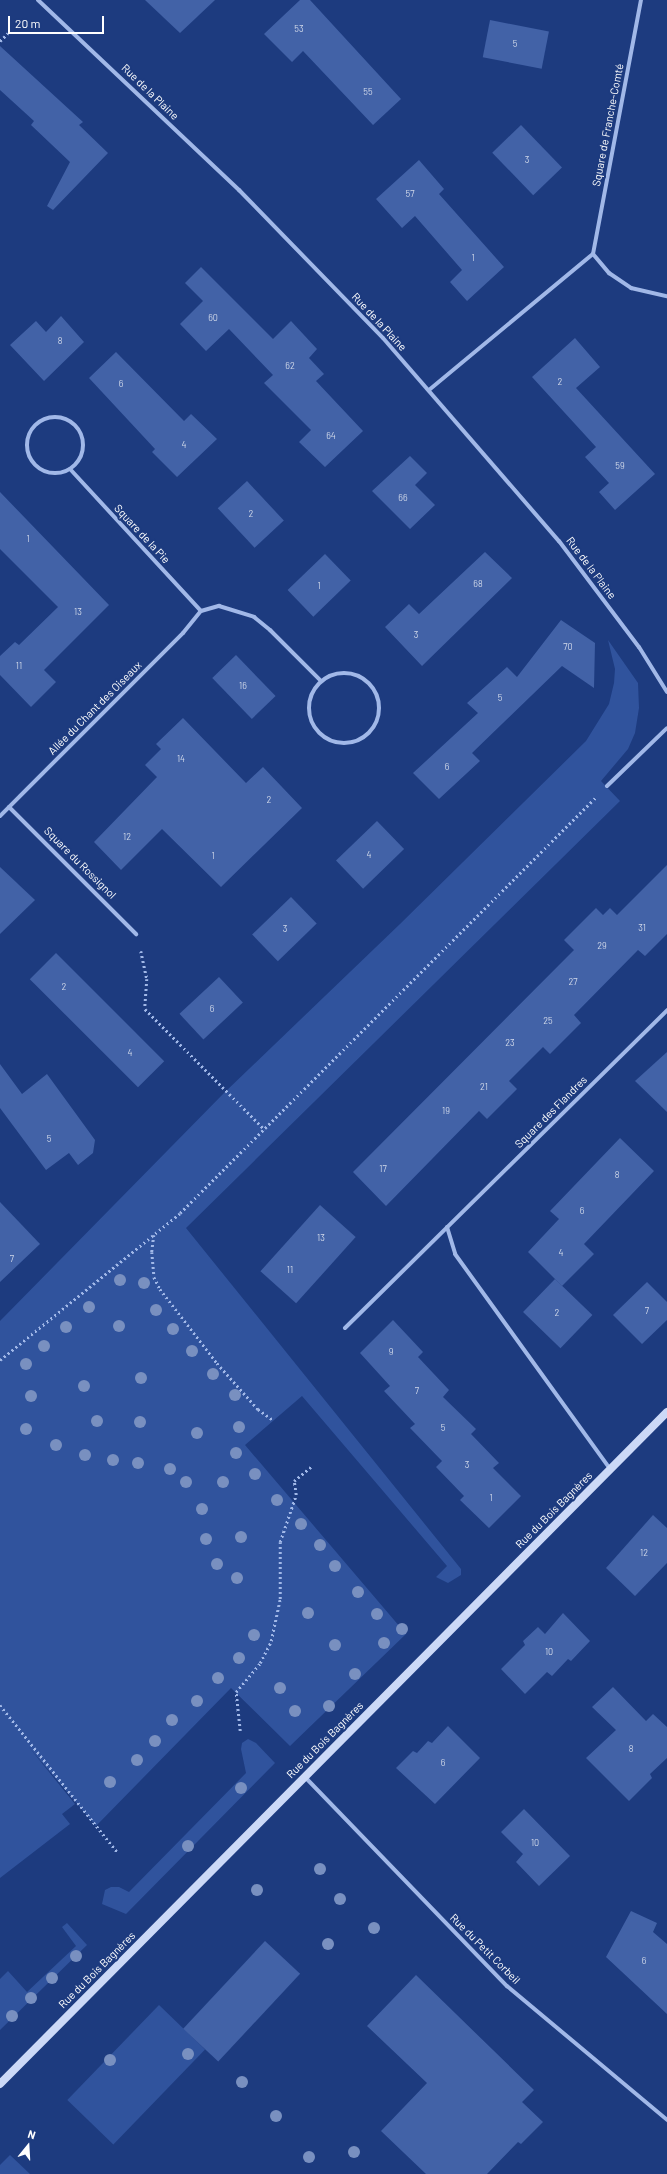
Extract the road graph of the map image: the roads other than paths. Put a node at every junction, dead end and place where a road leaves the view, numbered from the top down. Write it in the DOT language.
graph roads {
  1 [pos="38,0"];
  2 [pos="641,0"];
  3 [pos="593,254"];
  4 [pos="667,296"];
  5 [pos="429,390"];
  6 [pos="70,469"];
  7 [pos="201,611"];
  8 [pos="322,681"];
  9 [pos="667,692"];
  10 [pos="667,728"];
  11 [pos="606,786"];
  12 [pos="9,807"];
  13 [pos="0,816"];
  14 [pos="136,934"];
  15 [pos="667,1010"];
  16 [pos="448,1227"];
  17 [pos="345,1328"];
  18 [pos="667,1412"];
  19 [pos="610,1469"];
  20 [pos="305,1776"];
  21 [pos="0,2084"];
  22 [pos="667,2120"];
  1 -- 5 [label="street, Rue de la Plaine"];
  2 -- 3 [label="street, Square de Franche-Comté"];
  3 -- 4 [label="street"];
  3 -- 5 [label="street"];
  5 -- 9 [label="street, Rue de la Plaine"];
  6 -- 6 [label="street"];
  6 -- 7 [label="street, Square de la Pie"];
  7 -- 8 [label="street"];
  7 -- 12 [label="street, Allée du Chant des Oiseaux"];
  8 -- 8 [label="street"];
  10 -- 11 [label="street"];
  12 -- 13 [label="street, Allée du Chant des Oiseaux"];
  12 -- 14 [label="street, Square du Rossignol"];
  15 -- 16 [label="street, Square des Flandres"];
  16 -- 17 [label="street, Square des Flandres"];
  16 -- 19 [label="street"];
  18 -- 19 [label="street, Rue du Bois Bagnères"];
  19 -- 20 [label="street, Rue du Bois Bagnères"];
  20 -- 21 [label="street, Rue du Bois Bagnères"];
  20 -- 22 [label="street, Rue du Petit Corbeil"];
}
